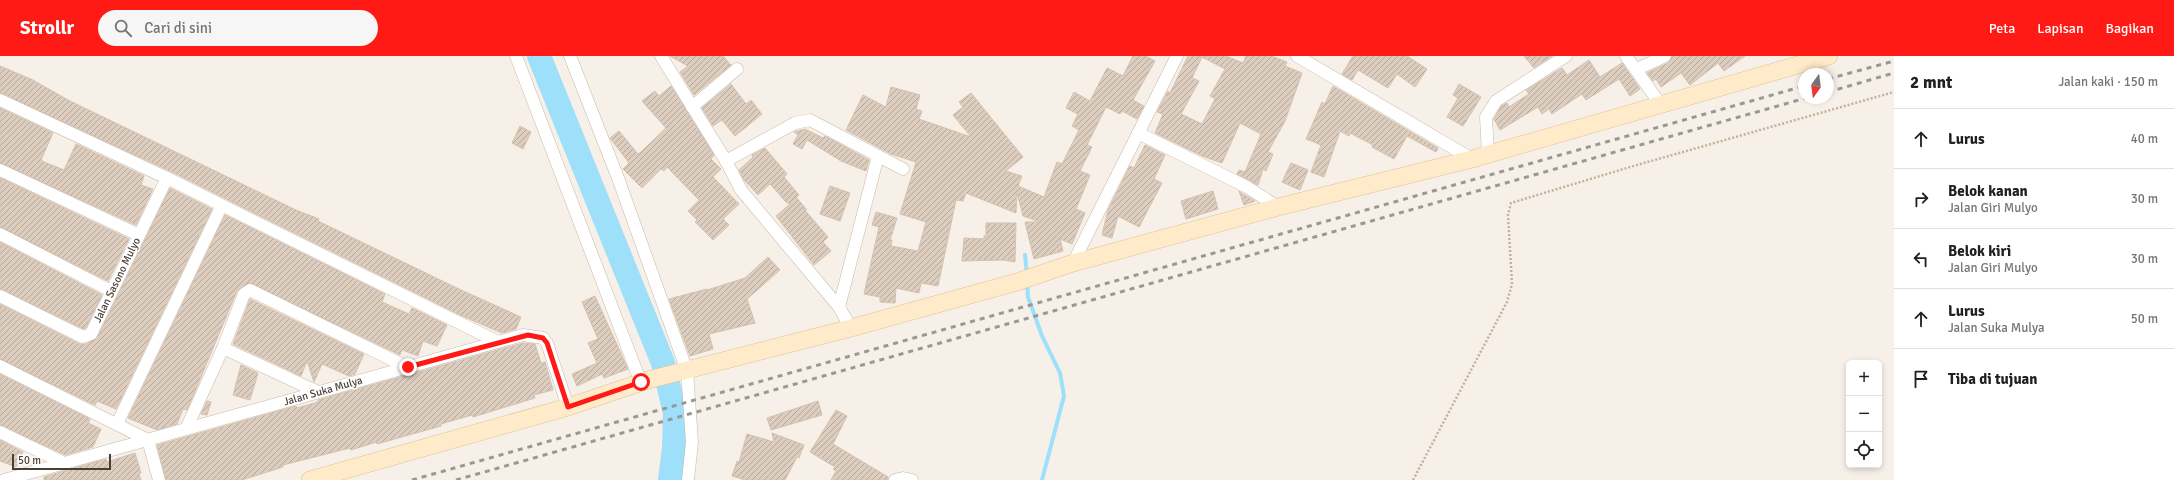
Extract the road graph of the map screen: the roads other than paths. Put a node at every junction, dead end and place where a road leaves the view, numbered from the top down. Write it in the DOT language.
graph roads {
  1 [pos="516,56"];
  2 [pos="570,56"];
  3 [pos="661,56"];
  4 [pos="1177,56"];
  5 [pos="1296,56"];
  6 [pos="1566,56"];
  7 [pos="1626,56"];
  8 [pos="1665,56"];
  9 [pos="1828,56"];
  10 [pos="737,69"];
  11 [pos="1637,69"];
  12 [pos="0,100"];
  13 [pos="1661,105"];
  14 [pos="692,107"];
  15 [pos="1138,133"];
  16 [pos="878,156"];
  17 [pos="1480,156"];
  18 [pos="726,160"];
  19 [pos="903,169"];
  20 [pos="0,170"];
  21 [pos="168,178"];
  22 [pos="221,206"];
  23 [pos="1278,207"];
  24 [pos="0,234"];
  25 [pos="139,235"];
  26 [pos="1073,263"];
  27 [pos="111,291"];
  28 [pos="0,296"];
  29 [pos="839,307"];
  30 [pos="851,328"];
  31 [pos="498,342"];
  32 [pos="223,348"];
  33 [pos="0,366"];
  34 [pos="408,367"];
  35 [pos="683,372"];
  36 [pos="645,381"];
  37 [pos="318,392"];
  38 [pos="568,407"];
  39 [pos="117,424"];
  40 [pos="186,429"];
  41 [pos="0,432"];
  42 [pos="148,440"];
  43 [pos="64,463"];
  44 [pos="4,480"];
  45 [pos="159,480"];
  46 [pos="310,480"];
  47 [pos="688,480"];
  48 [pos="895,480"];
  49 [pos="912,480"];
  1 -- 36 [label="street"];
  2 -- 35 [label="street"];
  3 -- 14 [label="street"];
  4 -- 15 [label="street"];
  5 -- 17 [label="street"];
  6 -- 17 [label="street"];
  7 -- 11 [label="street"];
  8 -- 11 [label="street"];
  9 -- 13 [label="main road"];
  10 -- 14 [label="street"];
  11 -- 13 [label="street"];
  12 -- 21 [label="street"];
  13 -- 17 [label="main road"];
  14 -- 18 [label="street"];
  15 -- 23 [label="street"];
  15 -- 26 [label="street"];
  16 -- 18 [label="street"];
  16 -- 19 [label="street"];
  16 -- 29 [label="street"];
  17 -- 23 [label="main road"];
  18 -- 29 [label="street"];
  20 -- 25 [label="street"];
  21 -- 22 [label="street"];
  21 -- 25 [label="street, Jalan Sasono Mulyo"];
  22 -- 31 [label="street"];
  22 -- 39 [label="street"];
  23 -- 26 [label="main road"];
  24 -- 27 [label="street"];
  25 -- 27 [label="street, Jalan Sasono Mulyo"];
  26 -- 30 [label="main road"];
  27 -- 28 [label="street, Jalan Sasono Mulyo"];
  29 -- 30 [label="street"];
  30 -- 35 [label="main road"];
  31 -- 34 [label="street, Jalan Suka Mulya"];
  31 -- 38 [label="street, Jalan Suka Mulya"];
  32 -- 34 [label="street"];
  32 -- 37 [label="street"];
  32 -- 40 [label="street"];
  33 -- 39 [label="street"];
  34 -- 37 [label="street, Jalan Suka Mulya"];
  35 -- 36 [label="main road"];
  35 -- 47 [label="street"];
  36 -- 38 [label="main road"];
  37 -- 40 [label="street, Jalan Suka Mulya"];
  38 -- 46 [label="main road"];
  39 -- 42 [label="street"];
  40 -- 42 [label="street, Jalan Suka Mulya"];
  41 -- 43 [label="street"];
  42 -- 43 [label="street, Jalan Suka Mulya"];
  42 -- 45 [label="street"];
  43 -- 44 [label="street, Jalan Suka Mulya"];
  48 -- 49 [label="street"];
}
